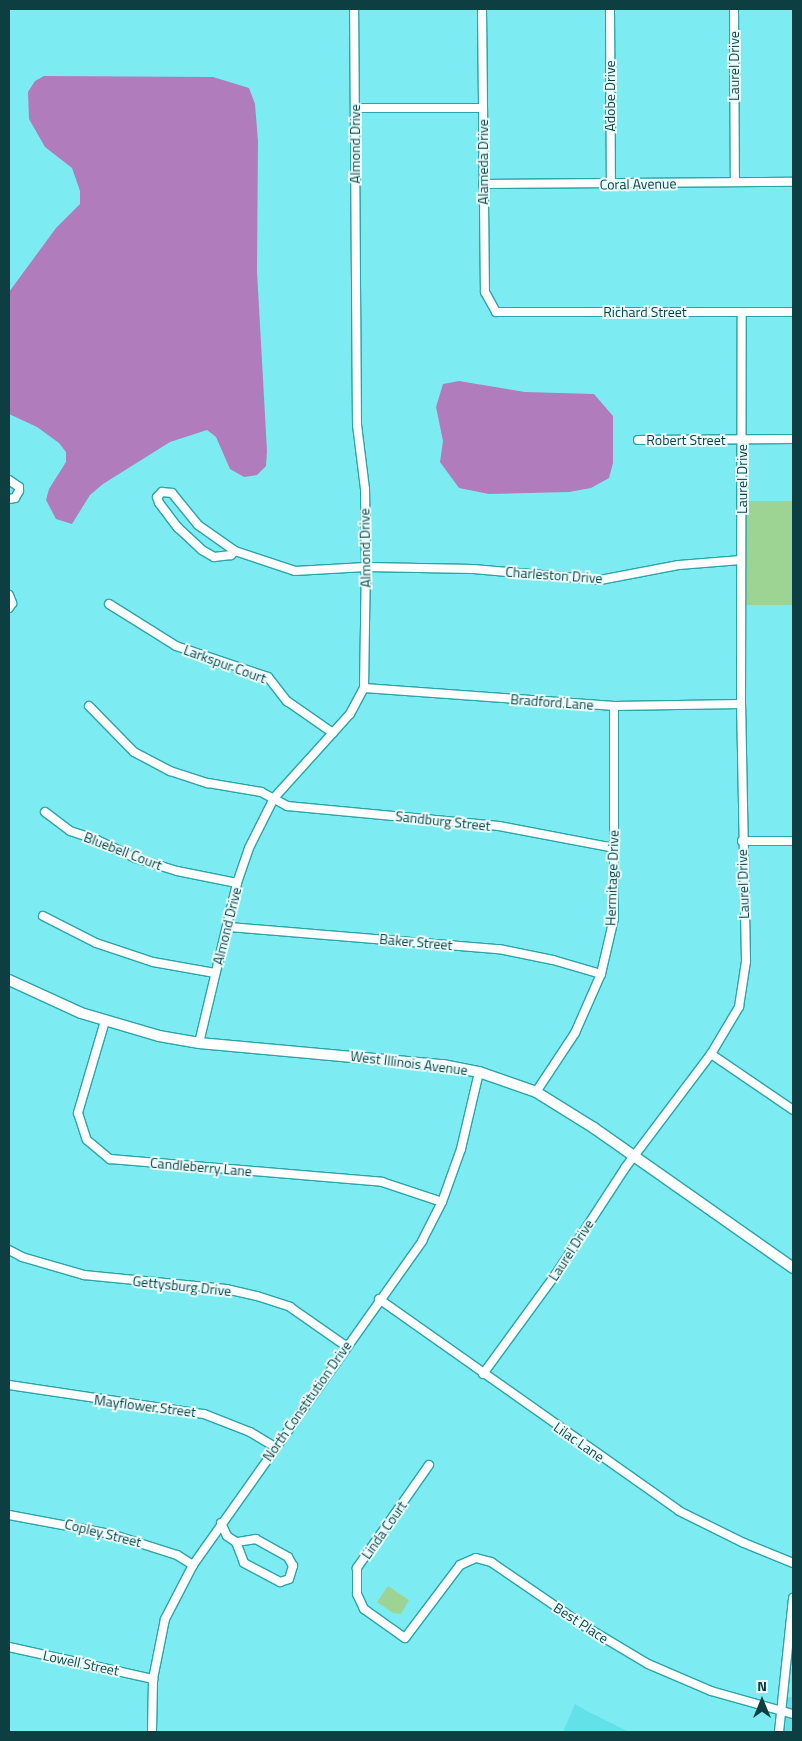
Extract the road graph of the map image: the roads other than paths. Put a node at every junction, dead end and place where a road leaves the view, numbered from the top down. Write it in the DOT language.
graph roads {
  1 [pos="354,9"];
  2 [pos="482,9"];
  3 [pos="610,9"];
  4 [pos="734,9"];
  5 [pos="355,108"];
  6 [pos="483,108"];
  7 [pos="735,182"];
  8 [pos="793,182"];
  9 [pos="483,184"];
  10 [pos="611,184"];
  11 [pos="496,312"];
  12 [pos="742,312"];
  13 [pos="793,312"];
  14 [pos="793,439"];
  15 [pos="638,440"];
  16 [pos="742,440"];
  17 [pos="9,480"];
  18 [pos="9,499"];
  19 [pos="235,551"];
  20 [pos="741,560"];
  21 [pos="366,567"];
  22 [pos="9,595"];
  23 [pos="109,604"];
  24 [pos="9,608"];
  25 [pos="364,688"];
  26 [pos="741,704"];
  27 [pos="89,706"];
  28 [pos="614,706"];
  29 [pos="333,733"];
  30 [pos="274,798"];
  31 [pos="45,812"];
  32 [pos="742,841"];
  33 [pos="793,841"];
  34 [pos="614,848"];
  35 [pos="237,883"];
  36 [pos="43,916"];
  37 [pos="229,927"];
  38 [pos="215,973"];
  39 [pos="601,974"];
  40 [pos="9,980"];
  41 [pos="105,1021"];
  42 [pos="199,1043"];
  43 [pos="711,1054"];
  44 [pos="479,1072"];
  45 [pos="536,1092"];
  46 [pos="793,1110"];
  47 [pos="634,1157"];
  48 [pos="442,1202"];
  49 [pos="9,1250"];
  50 [pos="793,1268"];
  51 [pos="378,1299"];
  52 [pos="346,1346"];
  53 [pos="483,1374"];
  54 [pos="9,1385"];
  55 [pos="275,1447"];
  56 [pos="429,1464"];
  57 [pos="9,1515"];
  58 [pos="221,1523"];
  59 [pos="236,1542"];
  60 [pos="793,1563"];
  61 [pos="193,1565"];
  62 [pos="793,1598"];
  63 [pos="405,1638"];
  64 [pos="9,1647"];
  65 [pos="152,1679"];
  66 [pos="781,1711"];
  67 [pos="793,1714"];
  68 [pos="152,1732"];
  69 [pos="779,1732"];
  1 -- 5 [label="street, Almond Drive"];
  2 -- 6 [label="street, Alameda Drive"];
  3 -- 10 [label="street, Adobe Drive"];
  4 -- 7 [label="street, Laurel Drive"];
  5 -- 6 [label="street"];
  5 -- 21 [label="street, Almond Drive"];
  6 -- 9 [label="street, Alameda Drive"];
  7 -- 8 [label="street, Coral Avenue"];
  7 -- 10 [label="street, Coral Avenue"];
  9 -- 10 [label="street, Coral Avenue"];
  9 -- 11 [label="street, Alameda Drive"];
  11 -- 12 [label="street, Richard Street"];
  12 -- 13 [label="street, Richard Street"];
  12 -- 16 [label="street, Laurel Drive"];
  14 -- 16 [label="street, Robert Street"];
  15 -- 16 [label="street, Robert Street"];
  16 -- 20 [label="street, Laurel Drive"];
  17 -- 18 [label="street"];
  19 -- 19 [label="street"];
  19 -- 21 [label="street, Charleston Drive"];
  20 -- 21 [label="street, Charleston Drive"];
  20 -- 26 [label="street, Laurel Drive"];
  21 -- 25 [label="street, Almond Drive"];
  22 -- 24 [label="street"];
  23 -- 29 [label="street, Larkspur Court"];
  25 -- 28 [label="street, Bradford Lane"];
  25 -- 29 [label="street, Almond Drive"];
  26 -- 28 [label="street, Bradford Lane"];
  26 -- 32 [label="street, Laurel Drive"];
  27 -- 30 [label="street, Sandburg Street"];
  28 -- 34 [label="street, Hermitage Drive"];
  29 -- 30 [label="street, Almond Drive"];
  30 -- 34 [label="street, Sandburg Street"];
  30 -- 35 [label="street, Almond Drive"];
  31 -- 35 [label="street, Bluebell Court"];
  32 -- 33 [label="street"];
  32 -- 43 [label="street, Laurel Drive"];
  34 -- 39 [label="street, Hermitage Drive"];
  35 -- 37 [label="street, Almond Drive"];
  36 -- 38 [label="street"];
  37 -- 38 [label="street, Almond Drive"];
  37 -- 39 [label="street, Baker Street"];
  38 -- 42 [label="street, Almond Drive"];
  39 -- 45 [label="street, Hermitage Drive"];
  40 -- 41 [label="street, West Illinois Avenue"];
  41 -- 42 [label="street, West Illinois Avenue"];
  41 -- 48 [label="street, Candleberry Lane"];
  42 -- 44 [label="street, West Illinois Avenue"];
  43 -- 46 [label="street"];
  43 -- 47 [label="street, Laurel Drive"];
  44 -- 45 [label="street, West Illinois Avenue"];
  44 -- 48 [label="street, North Constitution Drive"];
  45 -- 47 [label="street, West Illinois Avenue"];
  47 -- 50 [label="street, West Illinois Avenue"];
  47 -- 53 [label="street, Laurel Drive"];
  48 -- 51 [label="street, North Constitution Drive"];
  49 -- 52 [label="street, Gettysburg Drive"];
  51 -- 52 [label="street, North Constitution Drive"];
  51 -- 53 [label="street, Lilac Lane"];
  52 -- 55 [label="street, North Constitution Drive"];
  53 -- 60 [label="street, Lilac Lane"];
  54 -- 55 [label="street, Mayflower Street"];
  55 -- 58 [label="street, North Constitution Drive"];
  56 -- 63 [label="street, Linda Court"];
  57 -- 61 [label="street, Copley Street"];
  58 -- 59 [label="street"];
  58 -- 61 [label="street, North Constitution Drive"];
  59 -- 59 [label="street"];
  61 -- 65 [label="street, North Constitution Drive"];
  62 -- 66 [label="street"];
  63 -- 66 [label="street, Best Place"];
  64 -- 65 [label="street, Lowell Street"];
  65 -- 68 [label="street, North Constitution Drive"];
  66 -- 67 [label="street, Best Place"];
  66 -- 69 [label="street"];
}
